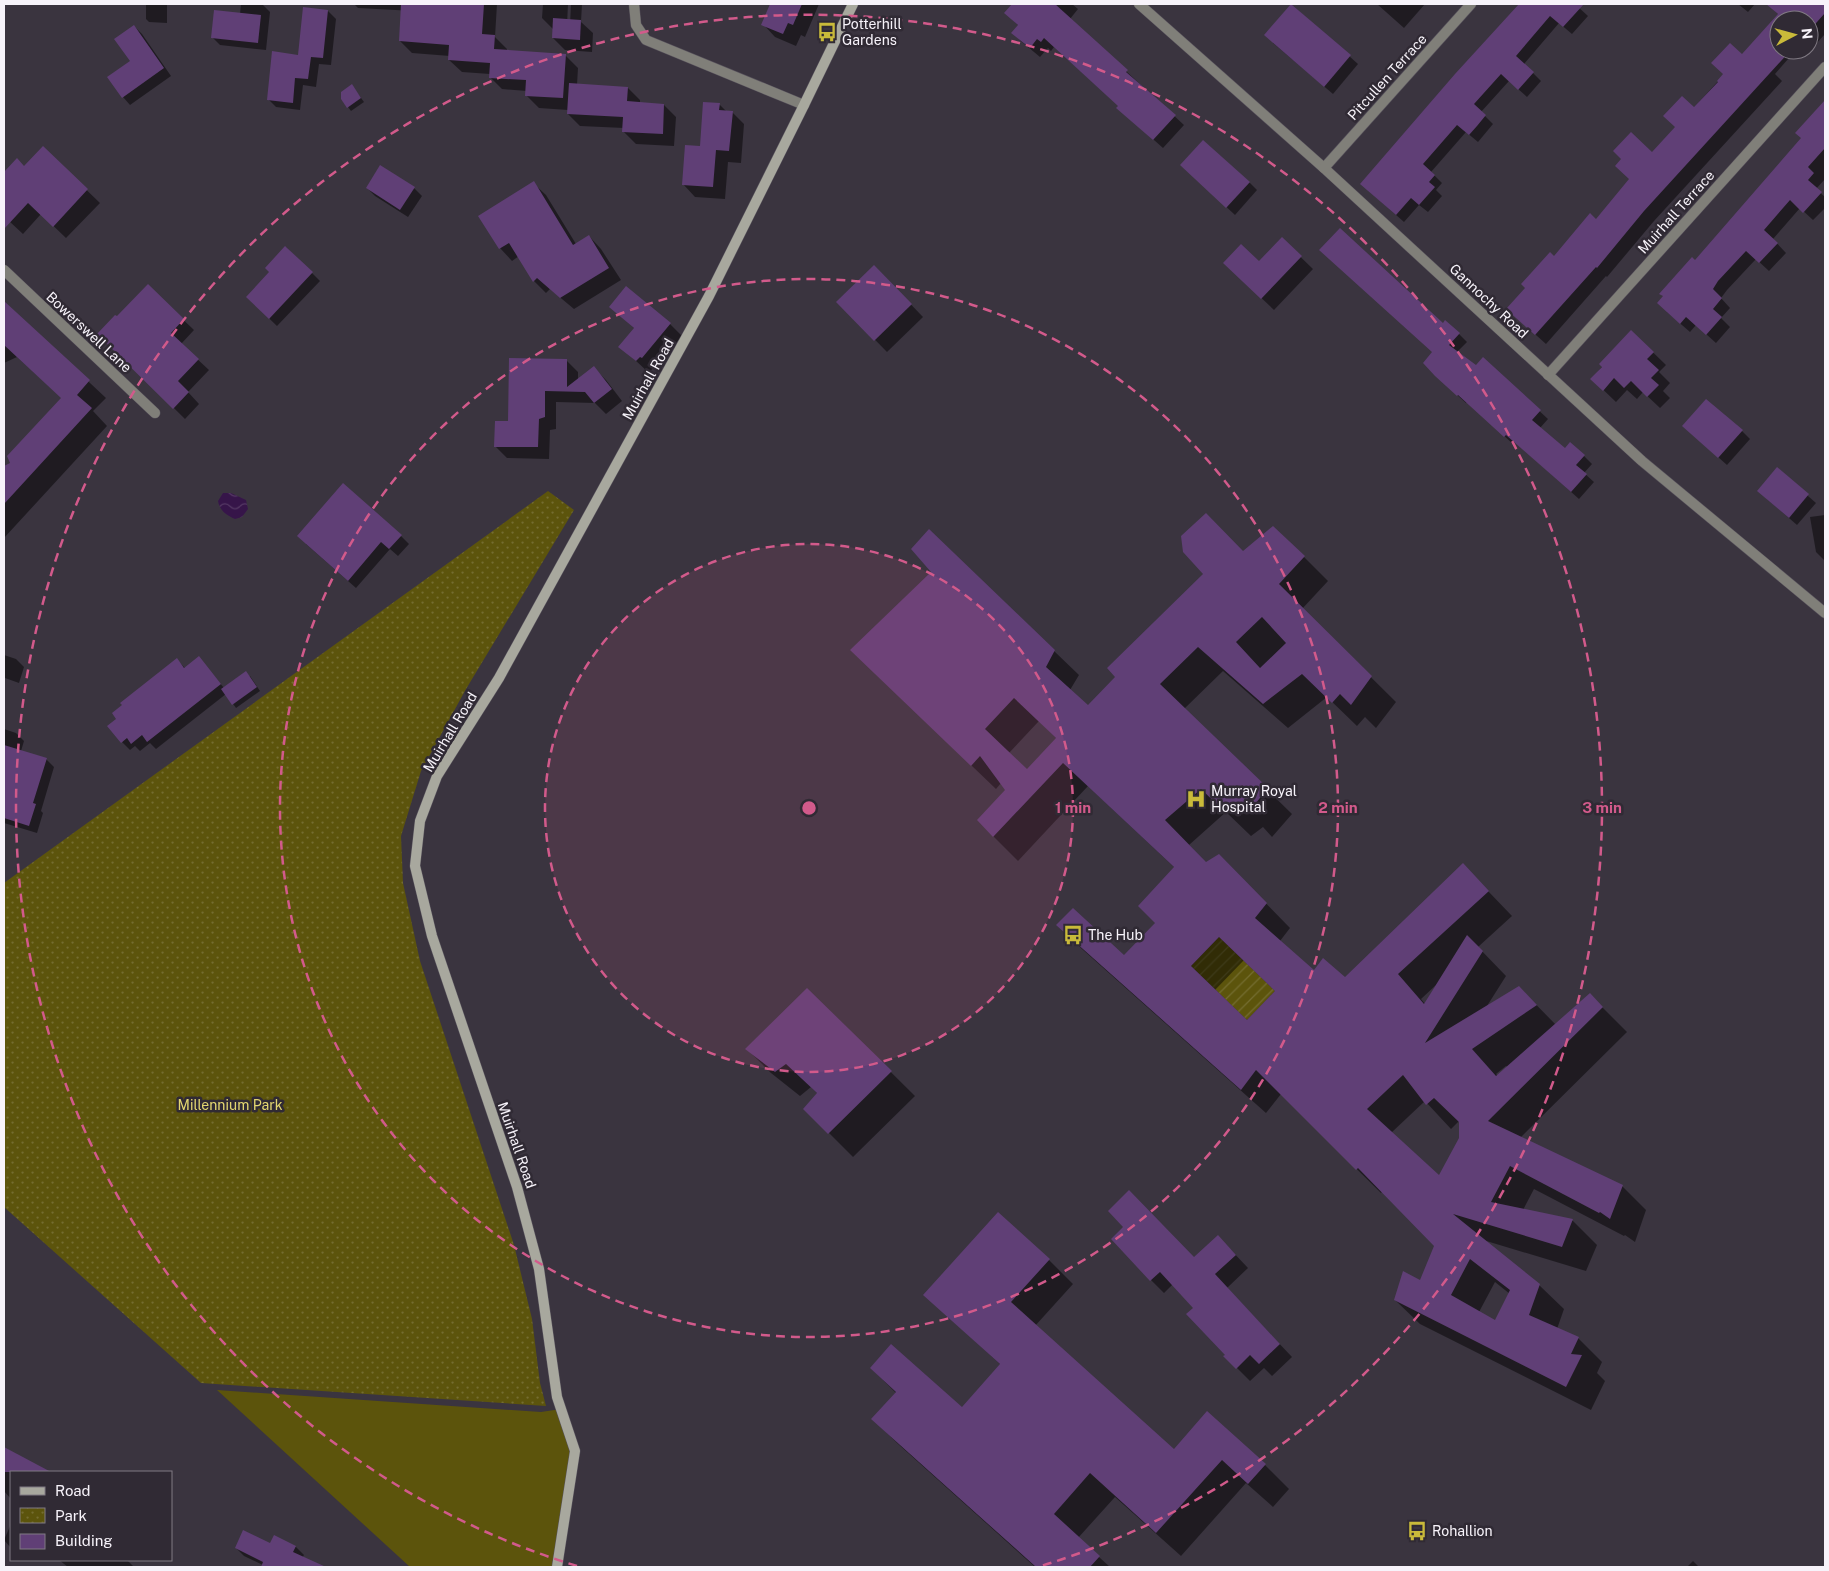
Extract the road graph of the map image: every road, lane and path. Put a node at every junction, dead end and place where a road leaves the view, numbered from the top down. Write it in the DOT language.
graph roads {
  1 [pos="634,4"];
  2 [pos="853,4"];
  3 [pos="1139,4"];
  4 [pos="1471,4"];
  5 [pos="1825,67"];
  6 [pos="804,105"];
  7 [pos="1324,168"];
  8 [pos="4,270"];
  9 [pos="1548,375"];
  10 [pos="155,413"];
  11 [pos="1825,613"];
  12 [pos="557,1567"];
  1 -- 6 [label="street"];
  2 -- 6 [label="street, Muirhall Road"];
  3 -- 7 [label="street, Gannochy Road"];
  4 -- 7 [label="street, Pitcullen Terrace"];
  5 -- 9 [label="street, Muirhall Terrace"];
  6 -- 12 [label="street, Muirhall Road"];
  7 -- 9 [label="street, Gannochy Road"];
  8 -- 10 [label="street, Bowerswell Lane"];
  9 -- 11 [label="street, Gannochy Road"];
}
